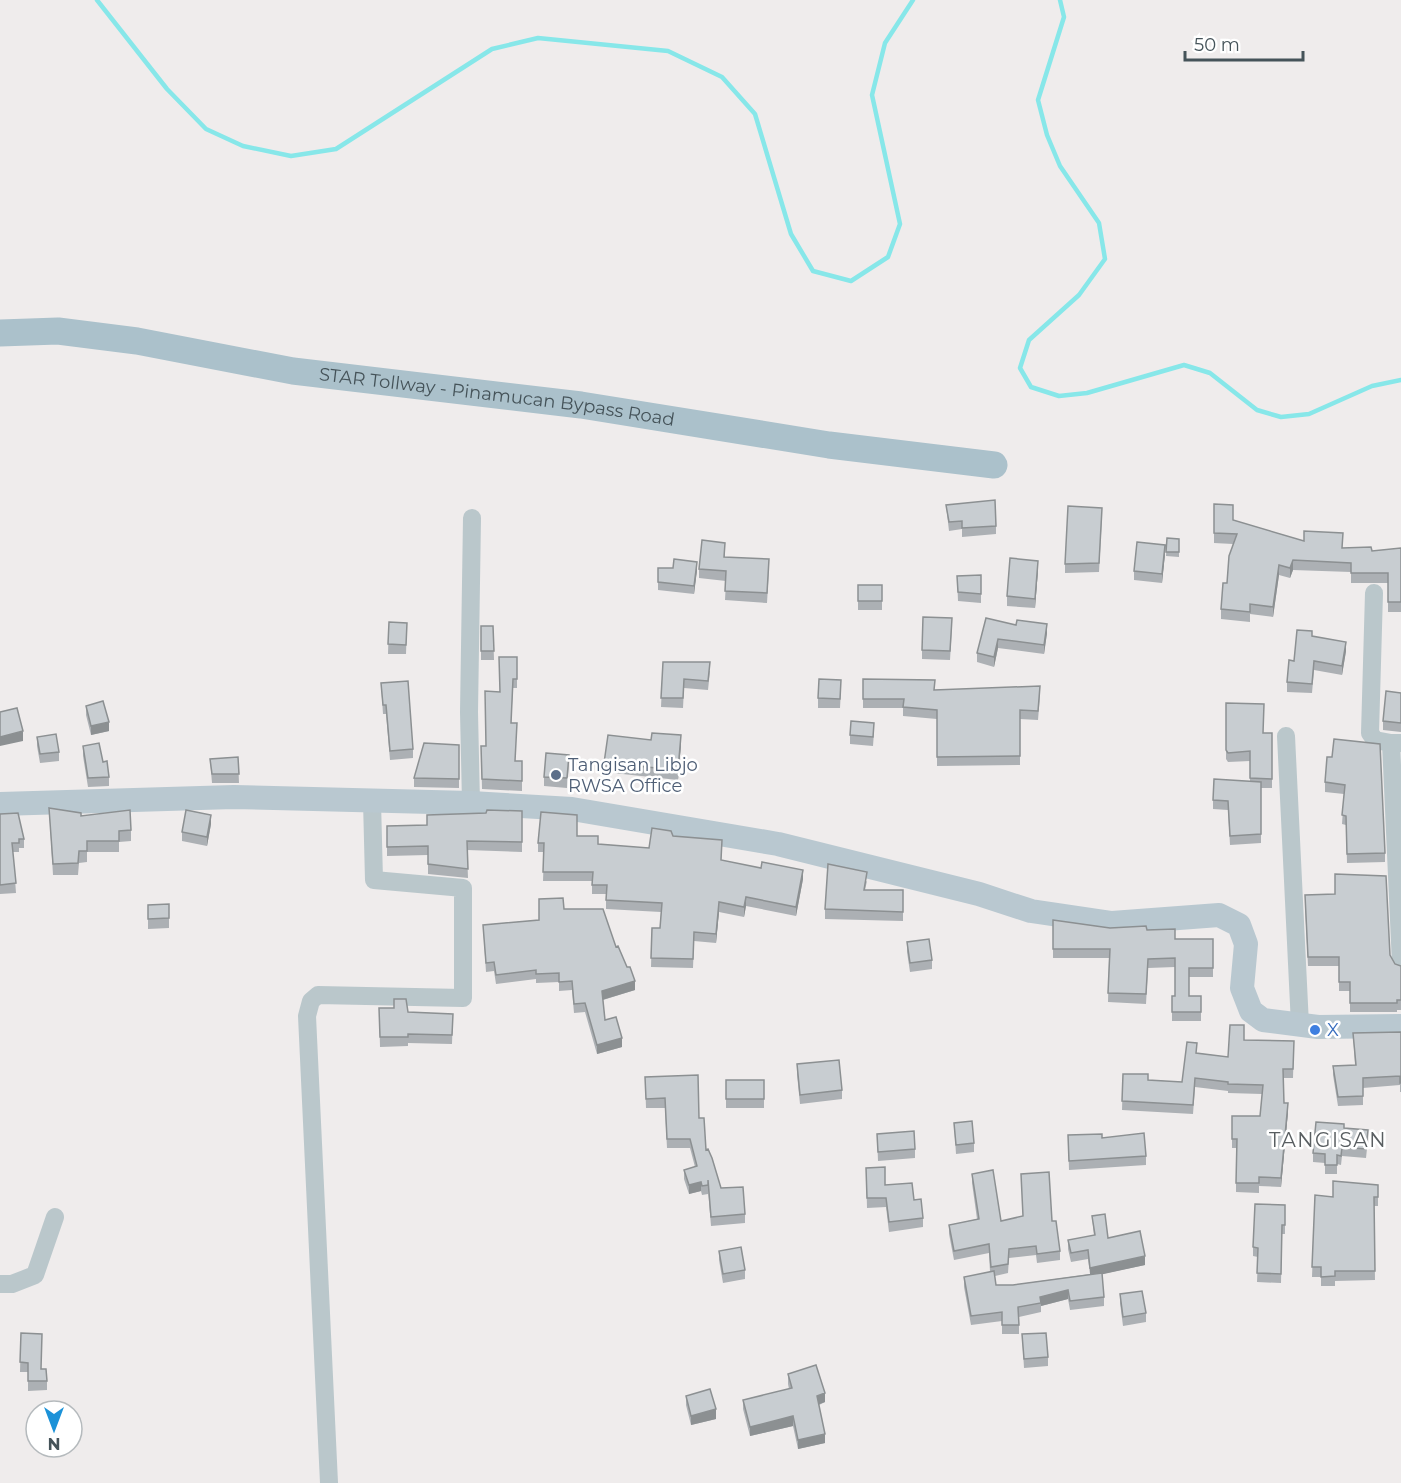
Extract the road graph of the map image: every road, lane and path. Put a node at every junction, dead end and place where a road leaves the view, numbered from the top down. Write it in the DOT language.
graph roads {
  1 [pos="0,333"];
  2 [pos="994,465"];
  3 [pos="472,518"];
  4 [pos="1374,594"];
  5 [pos="1286,736"];
  6 [pos="1396,743"];
  7 [pos="372,801"];
  8 [pos="471,803"];
  9 [pos="0,804"];
  10 [pos="1401,964"];
  11 [pos="1300,1025"];
  12 [pos="1401,1026"];
  13 [pos="55,1217"];
  14 [pos="0,1284"];
  15 [pos="329,1483"];
  1 -- 2 [label="main road, STAR Tollway - Pinamucan Bypass Road"];
  3 -- 8 [label="street"];
  4 -- 6 [label="street"];
  5 -- 11 [label="street"];
  6 -- 10 [label="street"];
  7 -- 8 [label="street"];
  7 -- 9 [label="street"];
  7 -- 15 [label="street"];
  8 -- 11 [label="street"];
  11 -- 12 [label="street"];
  13 -- 14 [label="street"];
}
